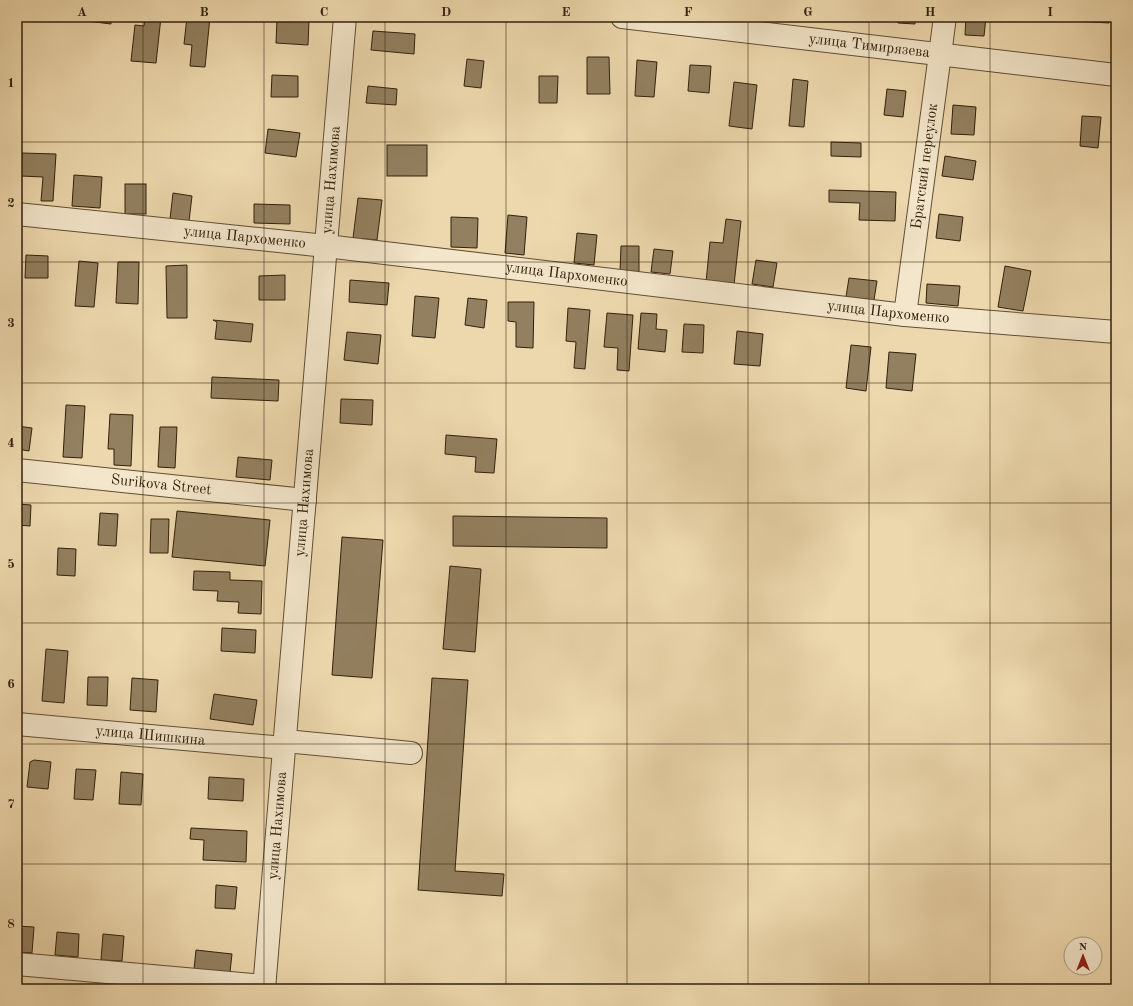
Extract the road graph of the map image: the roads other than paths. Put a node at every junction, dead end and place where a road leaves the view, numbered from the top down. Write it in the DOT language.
graph roads {
  1 [pos="345,17"];
  2 [pos="622,17"];
  3 [pos="945,17"];
  4 [pos="940,55"];
  5 [pos="1116,75"];
  6 [pos="17,214"];
  7 [pos="326,246"];
  8 [pos="906,315"];
  9 [pos="1116,332"];
  10 [pos="17,470"];
  11 [pos="305,500"];
  12 [pos="17,724"];
  13 [pos="285,744"];
  14 [pos="411,753"];
  15 [pos="17,964"];
  16 [pos="265,987"];
  1 -- 7 [label="street, улица Нахимова"];
  2 -- 4 [label="street, улица Тимирязева"];
  3 -- 4 [label="street, Братский переулок"];
  4 -- 5 [label="street, улица Тимирязева"];
  4 -- 8 [label="street, Братский переулок"];
  6 -- 7 [label="street, улица Пархоменко"];
  7 -- 8 [label="street, улица Пархоменко"];
  7 -- 11 [label="street, улица Нахимова"];
  8 -- 9 [label="street, улица Пархоменко"];
  10 -- 11 [label="street, Surikova Street"];
  11 -- 13 [label="street, улица Нахимова"];
  12 -- 13 [label="street, улица Шишкина"];
  13 -- 14 [label="street, улица Шишкина"];
  13 -- 16 [label="street, улица Нахимова"];
  15 -- 16 [label="street"];
}
